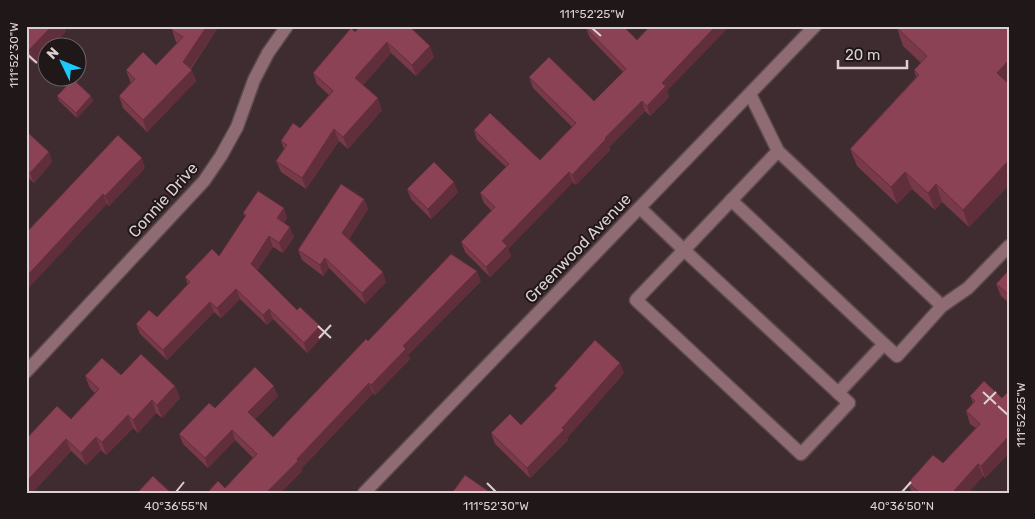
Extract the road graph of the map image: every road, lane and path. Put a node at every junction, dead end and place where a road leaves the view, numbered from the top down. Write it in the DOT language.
graph roads {
  1 [pos="287,26"];
  2 [pos="814,26"];
  3 [pos="750,94"];
  4 [pos="778,151"];
  5 [pos="731,200"];
  6 [pos="640,208"];
  7 [pos="1009,246"];
  8 [pos="684,250"];
  9 [pos="942,306"];
  10 [pos="884,344"];
  11 [pos="26,372"];
  12 [pos="838,393"];
  13 [pos="364,493"];
  1 -- 11 [label="street, Connie Drive"];
  2 -- 3 [label="street, Greenwood Avenue"];
  3 -- 4 [label="street"];
  3 -- 6 [label="street, Greenwood Avenue"];
  4 -- 5 [label="street"];
  4 -- 9 [label="street"];
  5 -- 8 [label="street"];
  5 -- 10 [label="street"];
  6 -- 8 [label="street"];
  6 -- 13 [label="street, Greenwood Avenue"];
  7 -- 9 [label="street"];
  8 -- 12 [label="street"];
  8 -- 12 [label="street"];
  9 -- 10 [label="street"];
  10 -- 12 [label="street"];
}
